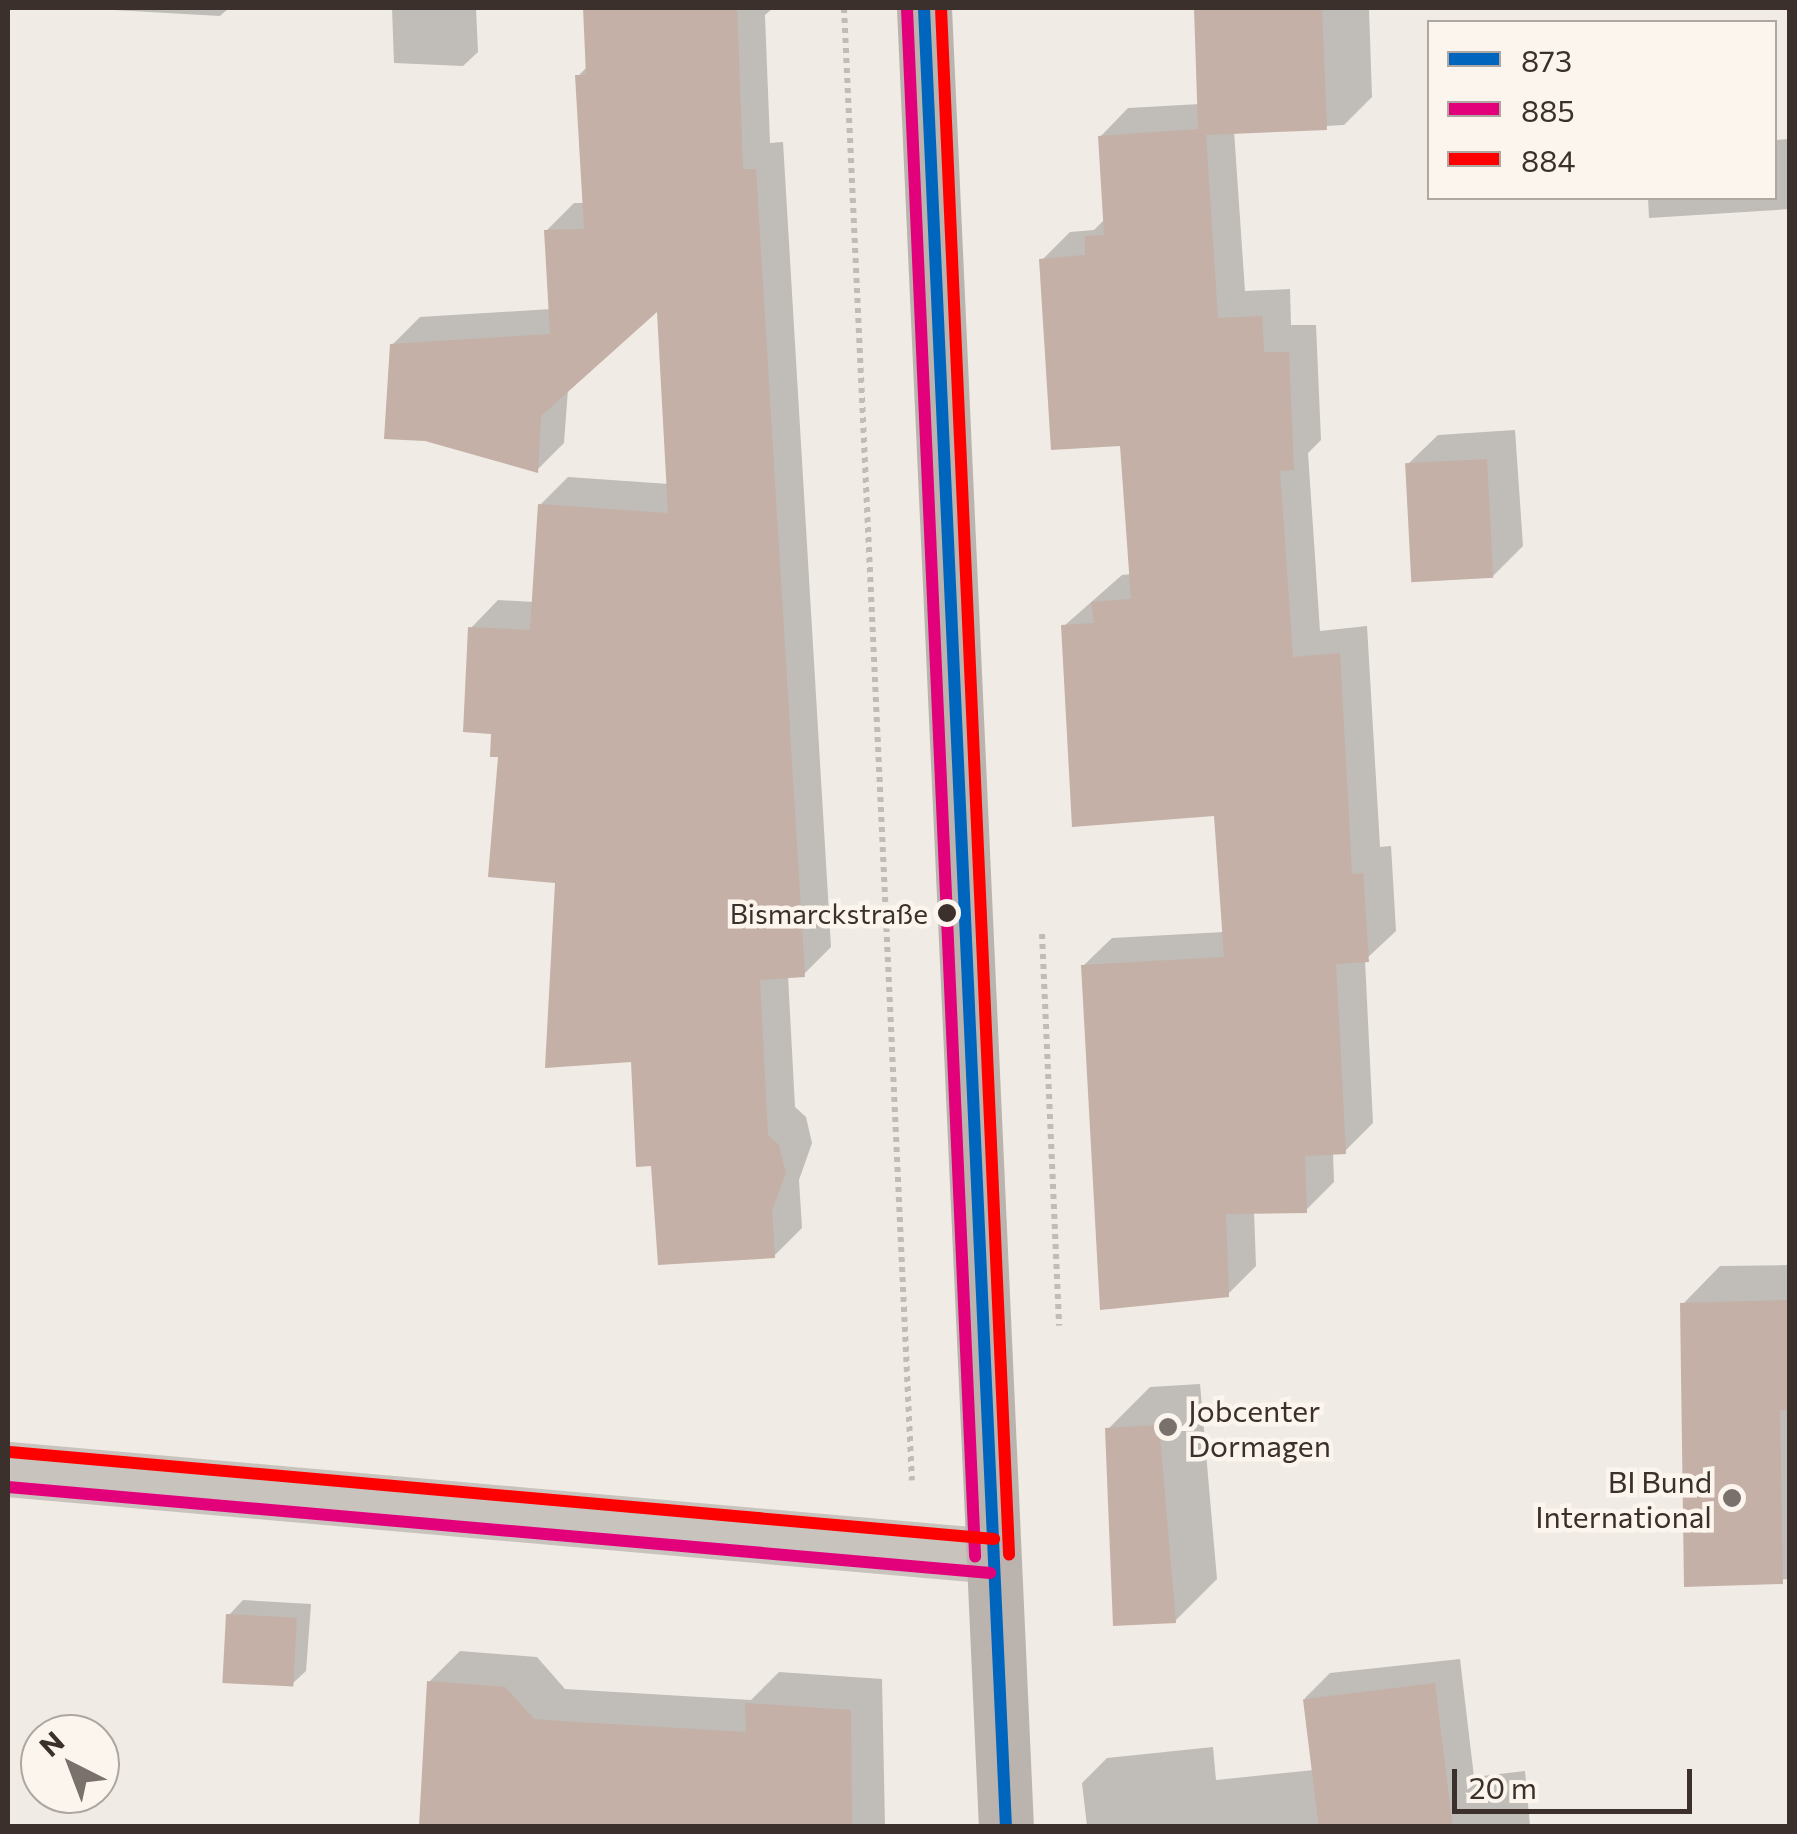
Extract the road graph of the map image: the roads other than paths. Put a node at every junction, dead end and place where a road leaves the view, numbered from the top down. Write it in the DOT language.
graph roads {
  1 [pos="924,8"];
  2 [pos="8,1469"];
  3 [pos="992,1556"];
  4 [pos="1006,1826"];
  1 -- 3 [label="street"];
  2 -- 3 [label="street"];
  3 -- 4 [label="street"];
}
